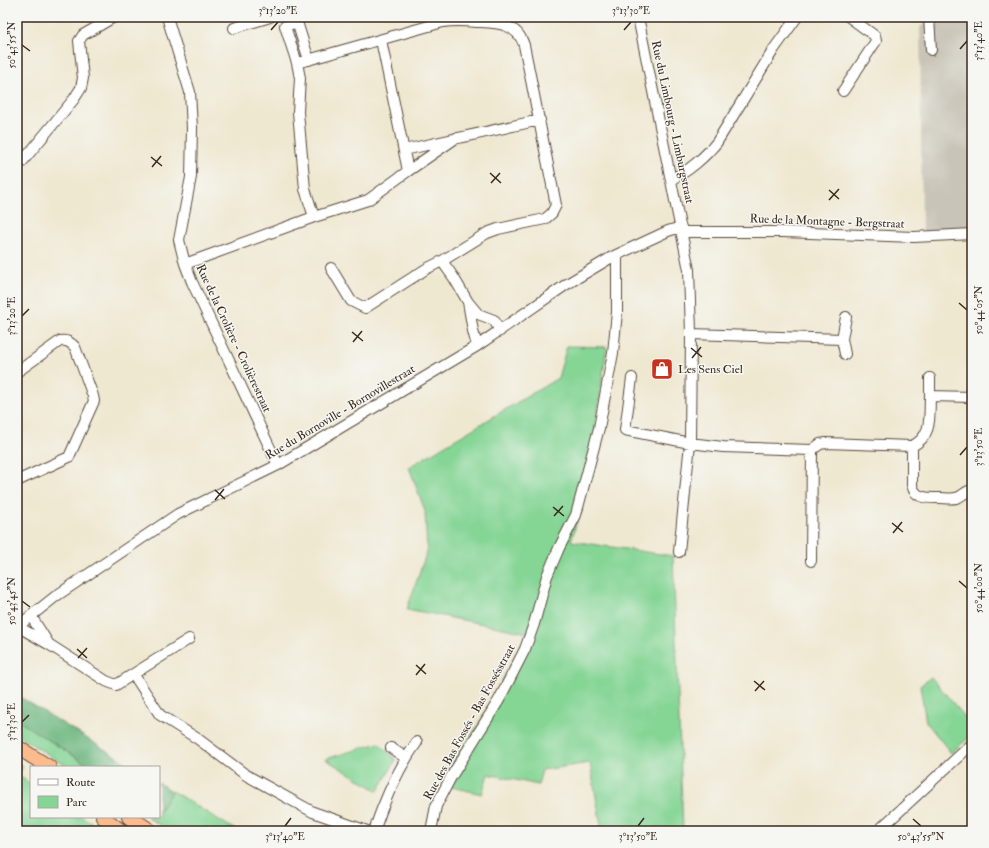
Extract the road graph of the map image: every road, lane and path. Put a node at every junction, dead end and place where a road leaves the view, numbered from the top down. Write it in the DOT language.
graph roads {
  1 [pos="114,17"];
  2 [pos="167,17"];
  3 [pos="270,17"];
  4 [pos="638,17"];
  5 [pos="797,17"];
  6 [pos="849,17"];
  7 [pos="928,17"];
  8 [pos="234,28"];
  9 [pos="381,40"];
  10 [pos="931,50"];
  11 [pos="309,60"];
  12 [pos="297,63"];
  13 [pos="843,90"];
  14 [pos="540,120"];
  15 [pos="456,138"];
  16 [pos="404,150"];
  17 [pos="22,162"];
  18 [pos="408,170"];
  19 [pos="671,179"];
  20 [pos="314,217"];
  21 [pos="681,229"];
  22 [pos="972,234"];
  23 [pos="617,255"];
  24 [pos="442,261"];
  25 [pos="185,264"];
  26 [pos="331,268"];
  27 [pos="468,302"];
  28 [pos="846,317"];
  29 [pos="500,330"];
  30 [pos="691,334"];
  31 [pos="842,339"];
  32 [pos="477,346"];
  33 [pos="845,354"];
  34 [pos="17,372"];
  35 [pos="632,378"];
  36 [pos="930,378"];
  37 [pos="930,396"];
  38 [pos="972,397"];
  39 [pos="690,443"];
  40 [pos="912,446"];
  41 [pos="812,450"];
  42 [pos="278,465"];
  43 [pos="17,481"];
  44 [pos="972,490"];
  45 [pos="679,552"];
  46 [pos="811,561"];
  47 [pos="31,616"];
  48 [pos="17,627"];
  49 [pos="189,639"];
  50 [pos="50,645"];
  51 [pos="134,675"];
  52 [pos="417,742"];
  53 [pos="972,744"];
  54 [pos="17,747"];
  55 [pos="391,748"];
  56 [pos="406,758"];
  57 [pos="46,765"];
  58 [pos="104,818"];
  59 [pos="131,818"];
  60 [pos="121,831"];
  61 [pos="151,831"];
  62 [pos="367,831"];
  63 [pos="374,831"];
  64 [pos="433,831"];
  65 [pos="878,831"];
  1 -- 17 [label="street"];
  2 -- 25 [label="street, Rue de la Crolière - Crolièrestraat"];
  3 -- 8 [label="street"];
  4 -- 19 [label="street, Rue du Limbourg - Limburgstraat"];
  5 -- 19 [label="street"];
  6 -- 13 [label="street"];
  7 -- 10 [label="street"];
  9 -- 11 [label="street"];
  9 -- 14 [label="street"];
  9 -- 16 [label="street"];
  11 -- 12 [label="street"];
  11 -- 12 [label="street"];
  12 -- 20 [label="street"];
  14 -- 15 [label="street"];
  14 -- 24 [label="street"];
  15 -- 16 [label="street"];
  15 -- 18 [label="street"];
  16 -- 18 [label="street"];
  18 -- 20 [label="street"];
  19 -- 21 [label="street, Rue du Limbourg - Limburgstraat"];
  20 -- 25 [label="street"];
  21 -- 22 [label="street, Rue de la Montagne - Bergstraat"];
  21 -- 23 [label="street, Rue du Bornoville - Bornovillestraat"];
  21 -- 30 [label="street, Rue du Limbourg - Limburgstraat"];
  23 -- 29 [label="street, Rue du Bornoville - Bornovillestraat"];
  23 -- 64 [label="street, Rue des Bas Fossés - Bas Fossésstraat"];
  24 -- 26 [label="street"];
  24 -- 27 [label="street"];
  25 -- 42 [label="street, Rue de la Crolière - Crolièrestraat"];
  27 -- 29 [label="street"];
  27 -- 32 [label="street"];
  28 -- 31 [label="street"];
  29 -- 32 [label="street, Rue du Bornoville - Bornovillestraat"];
  30 -- 31 [label="street"];
  30 -- 39 [label="street, Rue du Limbourg - Limburgstraat"];
  31 -- 33 [label="street"];
  32 -- 42 [label="street, Rue du Bornoville - Bornovillestraat"];
  34 -- 43 [label="street"];
  35 -- 39 [label="street"];
  36 -- 37 [label="street"];
  37 -- 38 [label="street"];
  37 -- 40 [label="street"];
  39 -- 41 [label="street"];
  39 -- 45 [label="street, Rue du Limbourg - Limburgstraat"];
  40 -- 41 [label="street"];
  40 -- 44 [label="street"];
  41 -- 46 [label="street"];
  42 -- 47 [label="street, Rue du Bornoville - Bornovillestraat"];
  47 -- 48 [label="street, Rue du Bornoville - Bornovillestraat"];
  47 -- 50 [label="street"];
  48 -- 50 [label="street"];
  49 -- 51 [label="street"];
  50 -- 51 [label="street"];
  51 -- 62 [label="street"];
  52 -- 56 [label="street"];
  53 -- 65 [label="street"];
  54 -- 57 [label="highway"];
  55 -- 56 [label="street"];
  56 -- 63 [label="street"];
  58 -- 60 [label="highway"];
  59 -- 61 [label="highway"];
}
